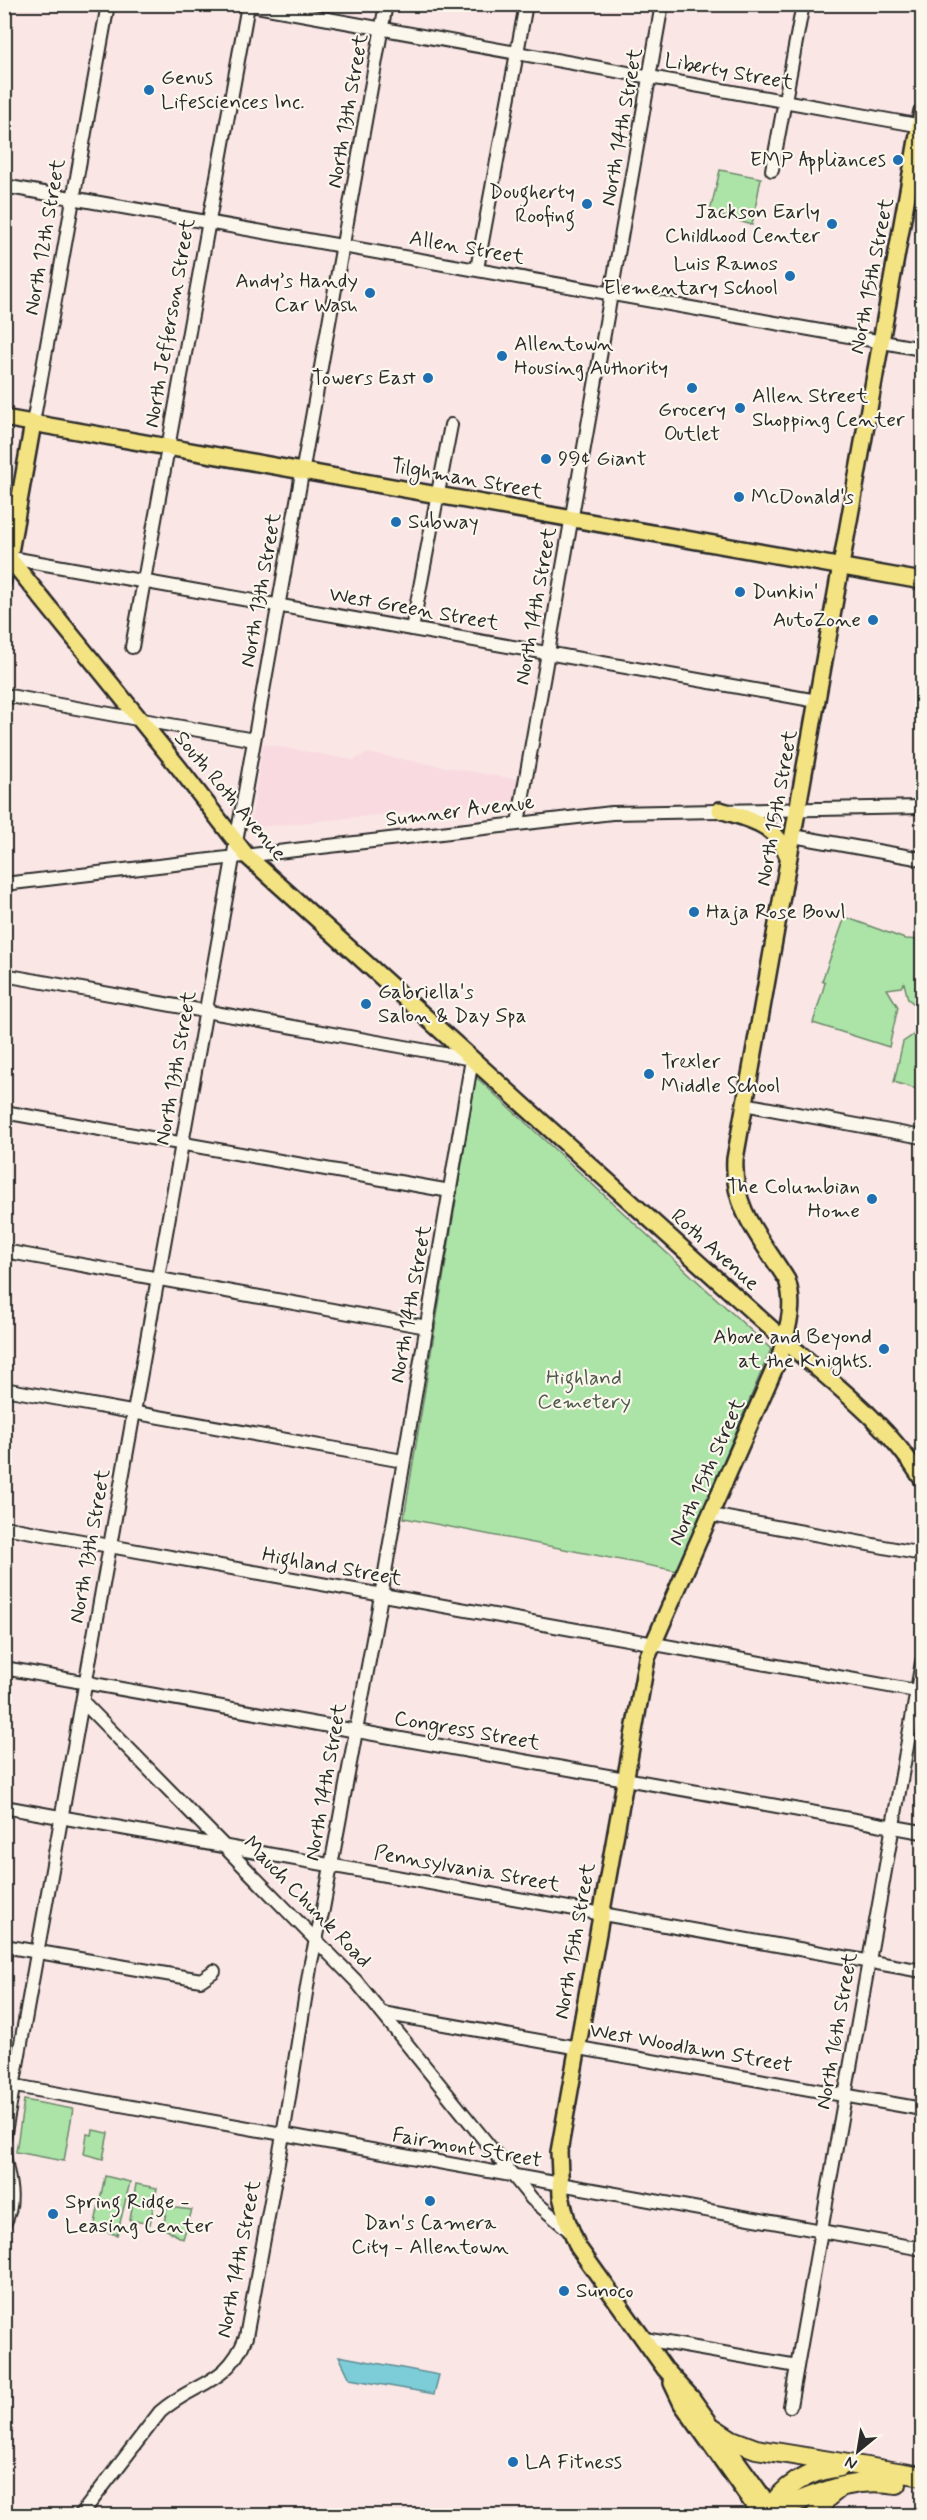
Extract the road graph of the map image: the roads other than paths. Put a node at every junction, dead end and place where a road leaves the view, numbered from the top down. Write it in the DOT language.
graph roads {
  1 [pos="108,4"];
  2 [pos="386,4"];
  3 [pos="525,4"];
  4 [pos="662,4"];
  5 [pos="803,4"];
  6 [pos="246,5"];
  7 [pos="382,30"];
  8 [pos="516,54"];
  9 [pos="650,78"];
  10 [pos="784,101"];
  11 [pos="922,122"];
  12 [pos="772,170"];
  13 [pos="4,186"];
  14 [pos="73,198"];
  15 [pos="208,222"];
  16 [pos="344,246"];
  17 [pos="477,269"];
  18 [pos="612,293"];
  19 [pos="880,342"];
  20 [pos="922,349"];
  21 [pos="4,417"];
  22 [pos="33,423"];
  23 [pos="451,425"];
  24 [pos="168,446"];
  25 [pos="302,471"];
  26 [pos="438,495"];
  27 [pos="571,519"];
  28 [pos="7,557"];
  29 [pos="842,566"];
  30 [pos="144,580"];
  31 [pos="922,581"];
  32 [pos="4,584"];
  33 [pos="279,605"];
  34 [pos="412,629"];
  35 [pos="132,647"];
  36 [pos="548,654"];
  37 [pos="4,695"];
  38 [pos="817,701"];
  39 [pos="140,720"];
  40 [pos="254,740"];
  41 [pos="922,807"];
  42 [pos="798,809"];
  43 [pos="720,810"];
  44 [pos="518,823"];
  45 [pos="793,836"];
  46 [pos="236,839"];
  47 [pos="240,856"];
  48 [pos="922,859"];
  49 [pos="789,860"];
  50 [pos="4,884"];
  51 [pos="4,975"];
  52 [pos="206,1012"];
  53 [pos="472,1059"];
  54 [pos="744,1104"];
  55 [pos="4,1112"];
  56 [pos="922,1137"];
  57 [pos="183,1144"];
  58 [pos="450,1191"];
  59 [pos="4,1251"];
  60 [pos="158,1279"];
  61 [pos="427,1327"];
  62 [pos="784,1340"];
  63 [pos="4,1389"];
  64 [pos="134,1412"];
  65 [pos="403,1461"];
  66 [pos="922,1479"];
  67 [pos="711,1515"];
  68 [pos="4,1527"];
  69 [pos="110,1546"];
  70 [pos="922,1554"];
  71 [pos="381,1596"];
  72 [pos="653,1645"];
  73 [pos="922,1662"];
  74 [pos="4,1668"];
  75 [pos="86,1683"];
  76 [pos="920,1691"];
  77 [pos="83,1702"];
  78 [pos="356,1731"];
  79 [pos="625,1779"];
  80 [pos="4,1807"];
  81 [pos="61,1817"];
  82 [pos="892,1827"];
  83 [pos="922,1832"];
  84 [pos="222,1845"];
  85 [pos="331,1864"];
  86 [pos="601,1913"];
  87 [pos="317,1940"];
  88 [pos="4,1946"];
  89 [pos="38,1952"];
  90 [pos="870,1961"];
  91 [pos="214,1971"];
  92 [pos="922,1971"];
  93 [pos="382,2013"];
  94 [pos="577,2047"];
  95 [pos="9,2085"];
  96 [pos="845,2096"];
  97 [pos="922,2109"];
  98 [pos="283,2135"];
  99 [pos="4,2139"];
  100 [pos="488,2143"];
  101 [pos="4,2154"];
  102 [pos="477,2170"];
  103 [pos="516,2177"];
  104 [pos="560,2185"];
  105 [pos="4,2224"];
  106 [pos="821,2231"];
  107 [pos="572,2233"];
  108 [pos="922,2249"];
  109 [pos="645,2339"];
  110 [pos="798,2366"];
  111 [pos="665,2369"];
  112 [pos="790,2406"];
  113 [pos="712,2427"];
  114 [pos="860,2466"];
  115 [pos="922,2476"];
  116 [pos="844,2485"];
  117 [pos="922,2488"];
  118 [pos="766,2515"];
  119 [pos="80,2516"];
  120 [pos="815,2516"];
  1 -- 14 [label="street, North 12th Street"];
  2 -- 7 [label="street, North 13th Street"];
  3 -- 8 [label="street"];
  4 -- 9 [label="street, North 14th Street"];
  5 -- 10 [label="street"];
  6 -- 7 [label="street, Liberty Street"];
  6 -- 15 [label="street, North Jefferson Street"];
  7 -- 8 [label="street, Liberty Street"];
  7 -- 16 [label="street, North 13th Street"];
  8 -- 9 [label="street, Liberty Street"];
  8 -- 17 [label="street"];
  9 -- 10 [label="street, Liberty Street"];
  9 -- 18 [label="street, North 14th Street"];
  10 -- 11 [label="street, Liberty Street"];
  10 -- 12 [label="street"];
  11 -- 19 [label="main road, North 15th Street"];
  13 -- 14 [label="street, Allen Street"];
  14 -- 15 [label="street, Allen Street"];
  14 -- 22 [label="street, North 12th Street"];
  15 -- 16 [label="street, Allen Street"];
  15 -- 24 [label="street, North Jefferson Street"];
  16 -- 17 [label="street, Allen Street"];
  16 -- 25 [label="street, North 13th Street"];
  17 -- 18 [label="street, Allen Street"];
  18 -- 19 [label="street, Allen Street"];
  18 -- 27 [label="street, North 14th Street"];
  19 -- 20 [label="street, Allen Street"];
  19 -- 29 [label="main road, North 15th Street"];
  21 -- 22 [label="main road, Tilghman Street"];
  22 -- 24 [label="main road, Tilghman Street"];
  22 -- 28 [label="main road, North 12th Street"];
  23 -- 26 [label="street"];
  24 -- 25 [label="main road, Tilghman Street"];
  24 -- 30 [label="street, North Jefferson Street"];
  25 -- 26 [label="main road, Tilghman Street"];
  25 -- 33 [label="street, North 13th Street"];
  26 -- 27 [label="main road, Tilghman Street"];
  26 -- 34 [label="street"];
  27 -- 29 [label="main road, Tilghman Street"];
  27 -- 36 [label="street, North 14th Street"];
  28 -- 30 [label="street, West Green Street"];
  28 -- 32 [label="street, North 12th Street"];
  28 -- 39 [label="main road, South Roth Avenue"];
  29 -- 31 [label="main road, Tilghman Street"];
  29 -- 38 [label="main road, North 15th Street"];
  30 -- 33 [label="street, West Green Street"];
  30 -- 35 [label="street, North Jefferson Street"];
  33 -- 34 [label="street, West Green Street"];
  33 -- 40 [label="street, North 13th Street"];
  34 -- 36 [label="street, West Green Street"];
  36 -- 38 [label="street, West Green Street"];
  36 -- 44 [label="street, North 14th Street"];
  37 -- 39 [label="street"];
  38 -- 42 [label="main road, North 15th Street"];
  39 -- 40 [label="street"];
  39 -- 46 [label="main road, South Roth Avenue"];
  40 -- 46 [label="street, North 13th Street"];
  41 -- 42 [label="street, Sumner Avenue"];
  42 -- 43 [label="street, Sumner Avenue"];
  42 -- 45 [label="main road, North 15th Street"];
  43 -- 44 [label="street, Sumner Avenue"];
  43 -- 49 [label="main road"];
  44 -- 47 [label="street, Sumner Avenue"];
  45 -- 48 [label="street"];
  45 -- 49 [label="main road, North 15th Street"];
  46 -- 47 [label="main road, South Roth Avenue"];
  47 -- 50 [label="street, Sumner Avenue"];
  47 -- 52 [label="street, North 13th Street"];
  47 -- 53 [label="main road, South Roth Avenue"];
  49 -- 54 [label="main road, North 15th Street"];
  51 -- 52 [label="street"];
  52 -- 53 [label="street"];
  52 -- 57 [label="street, North 13th Street"];
  53 -- 58 [label="street, North 14th Street"];
  53 -- 62 [label="main road, Roth Avenue"];
  54 -- 56 [label="street"];
  54 -- 62 [label="main road, North 15th Street"];
  55 -- 57 [label="street"];
  57 -- 58 [label="street"];
  57 -- 60 [label="street, North 13th Street"];
  58 -- 61 [label="street, North 14th Street"];
  59 -- 60 [label="street"];
  60 -- 61 [label="street"];
  60 -- 64 [label="street, North 13th Street"];
  61 -- 65 [label="street, North 14th Street"];
  62 -- 66 [label="main road, Roth Avenue"];
  62 -- 67 [label="main road, North 15th Street"];
  63 -- 64 [label="street"];
  64 -- 65 [label="street"];
  64 -- 69 [label="street, North 13th Street"];
  65 -- 71 [label="street, North 14th Street"];
  67 -- 70 [label="street"];
  67 -- 72 [label="main road, North 15th Street"];
  68 -- 69 [label="street, Highland Street"];
  69 -- 71 [label="street, Highland Street"];
  69 -- 75 [label="street, North 13th Street"];
  71 -- 72 [label="street, Highland Street"];
  71 -- 78 [label="street, North 14th Street"];
  72 -- 76 [label="street, Highland Street"];
  72 -- 79 [label="main road, North 15th Street"];
  73 -- 76 [label="street, North 16th Street"];
  74 -- 75 [label="street, Congress Street"];
  75 -- 77 [label="street, North 13th Street"];
  75 -- 78 [label="street, Congress Street"];
  76 -- 82 [label="street, North 16th Street"];
  77 -- 81 [label="street, North 13th Street"];
  77 -- 84 [label="street, Mauch Chunk Road"];
  78 -- 79 [label="street, Congress Street"];
  78 -- 85 [label="street, North 14th Street"];
  79 -- 82 [label="street, Congress Street"];
  79 -- 86 [label="main road, North 15th Street"];
  80 -- 81 [label="street, Pennsylvania Street"];
  81 -- 84 [label="street, Pennsylvania Street"];
  81 -- 89 [label="street, North 13th Street"];
  82 -- 83 [label="street, Congress Street"];
  82 -- 90 [label="street, North 16th Street"];
  84 -- 85 [label="street, Pennsylvania Street"];
  84 -- 87 [label="street, Mauch Chunk Road"];
  85 -- 86 [label="street, Pennsylvania Street"];
  85 -- 87 [label="street, North 14th Street"];
  86 -- 90 [label="street, Pennsylvania Street"];
  86 -- 94 [label="main road, North 15th Street"];
  87 -- 93 [label="street, Mauch Chunk Road"];
  87 -- 98 [label="street, North 14th Street"];
  88 -- 89 [label="street"];
  89 -- 91 [label="street"];
  89 -- 95 [label="street, North 13th Street"];
  90 -- 92 [label="street, Pennsylvania Street"];
  90 -- 96 [label="street, North 16th Street"];
  93 -- 94 [label="street, West Woodlawn Street"];
  93 -- 100 [label="street, Mauch Chunk Road"];
  94 -- 96 [label="street, West Woodlawn Street"];
  94 -- 104 [label="main road, North 15th Street"];
  95 -- 98 [label="street, Fairmont Street"];
  95 -- 99 [label="street, North 13th Street"];
  96 -- 97 [label="street, West Woodlawn Street"];
  96 -- 106 [label="street, North 16th Street"];
  98 -- 102 [label="street, Fairmont Street"];
  98 -- 119 [label="street, North 14th Street"];
  100 -- 102 [label="street"];
  100 -- 103 [label="street, Mauch Chunk Road"];
  101 -- 105 [label="street"];
  102 -- 103 [label="street, Fairmont Street"];
  103 -- 104 [label="street, Fairmont Street"];
  103 -- 107 [label="street, Mauch Chunk Road"];
  104 -- 106 [label="street, Fairmont Street"];
  104 -- 107 [label="main road, Mauch Chunk Road"];
  106 -- 108 [label="street, Fairmont Street"];
  106 -- 110 [label="street, North 16th Street"];
  107 -- 109 [label="main road, Mauch Chunk Road"];
  109 -- 110 [label="street"];
  109 -- 111 [label="main road, Mauch Chunk Road"];
  110 -- 112 [label="street, North 16th Street"];
  111 -- 113 [label="main road, Mauch Chunk Road"];
  111 -- 118 [label="main road, Mauch Chunk Road"];
  113 -- 114 [label="highway"];
  113 -- 118 [label="main road, Mauch Chunk Road"];
  114 -- 115 [label="highway"];
  114 -- 118 [label="highway"];
  116 -- 117 [label="highway"];
  116 -- 118 [label="highway"];
  116 -- 120 [label="highway"];
}
